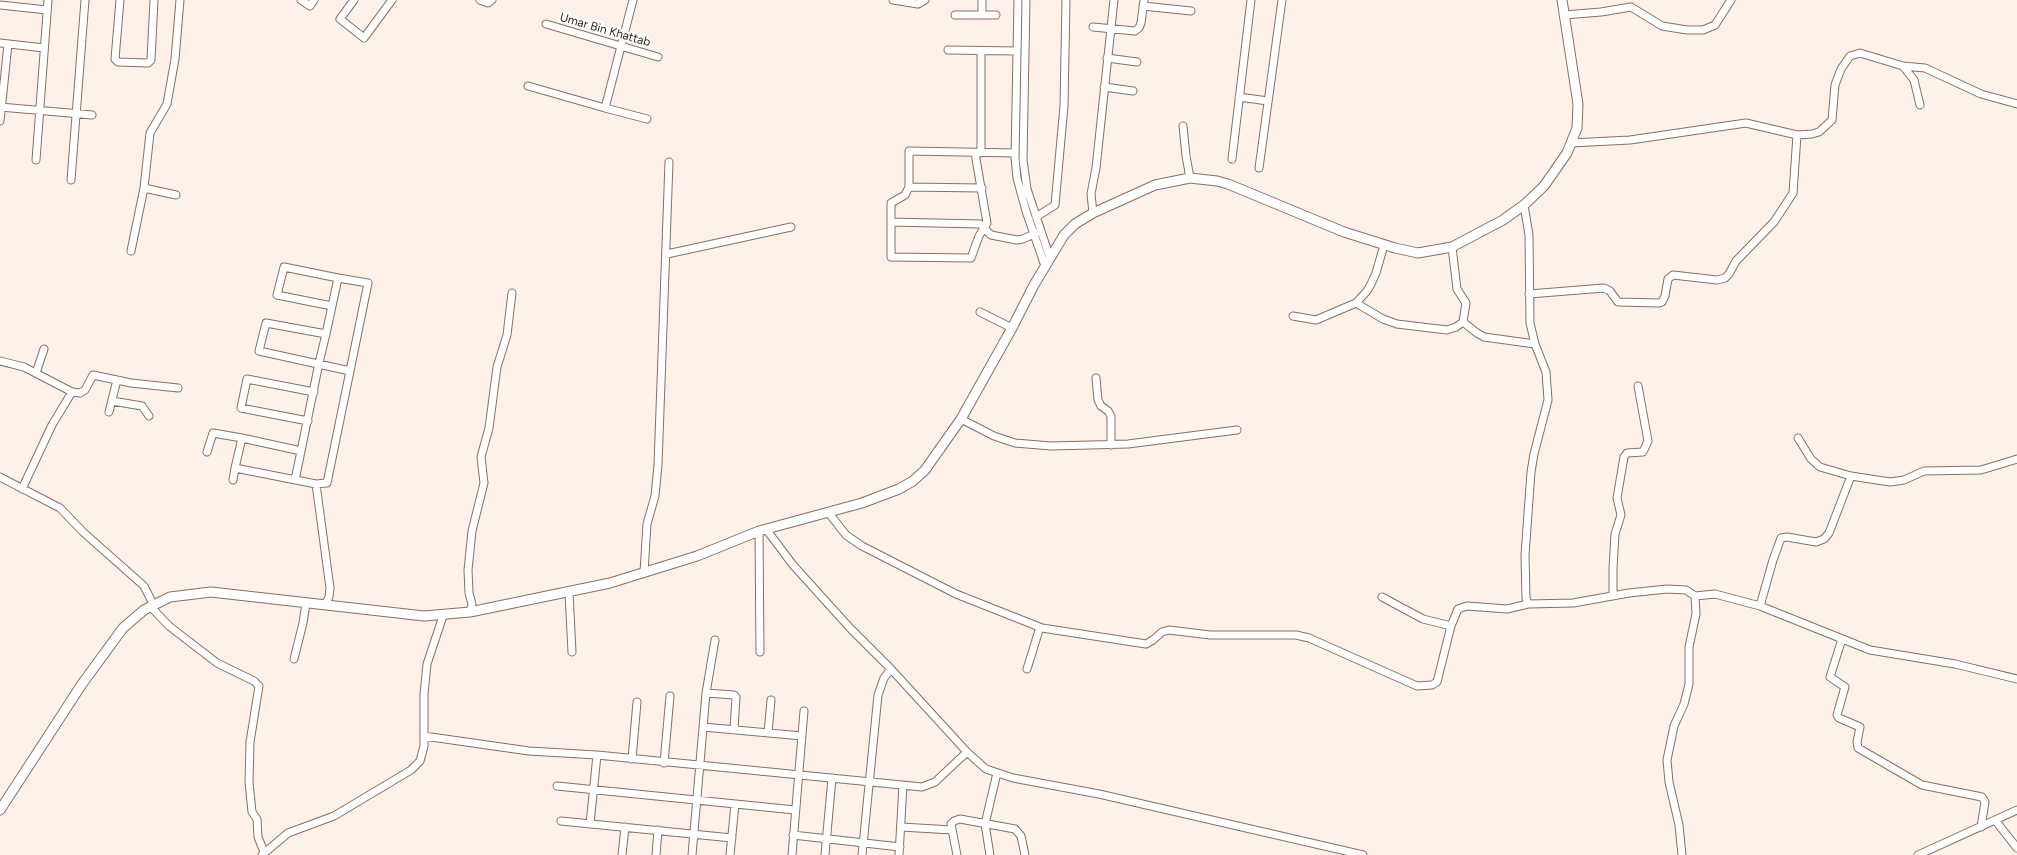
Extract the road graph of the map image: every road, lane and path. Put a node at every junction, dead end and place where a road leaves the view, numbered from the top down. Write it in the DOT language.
graph roads {
  1 [pos="48,0"];
  2 [pos="85,0"];
  3 [pos="120,0"];
  4 [pos="154,0"];
  5 [pos="180,0"];
  6 [pos="301,0"];
  7 [pos="314,0"];
  8 [pos="354,0"];
  9 [pos="392,0"];
  10 [pos="480,0"];
  11 [pos="492,0"];
  12 [pos="633,0"];
  13 [pos="893,0"];
  14 [pos="925,0"];
  15 [pos="982,0"];
  16 [pos="1018,0"];
  17 [pos="1026,0"];
  18 [pos="1066,0"];
  19 [pos="1114,0"];
  20 [pos="1251,0"];
  21 [pos="1282,0"];
  22 [pos="1562,0"];
  23 [pos="1731,0"];
  24 [pos="1144,3"];
  25 [pos="0,5"];
  26 [pos="47,10"];
  27 [pos="1190,11"];
  28 [pos="955,15"];
  29 [pos="982,15"];
  30 [pos="996,15"];
  31 [pos="1564,15"];
  32 [pos="546,24"];
  33 [pos="1093,27"];
  34 [pos="1110,29"];
  35 [pos="0,43"];
  36 [pos="8,44"];
  37 [pos="621,45"];
  38 [pos="44,48"];
  39 [pos="948,50"];
  40 [pos="981,51"];
  41 [pos="1017,52"];
  42 [pos="658,57"];
  43 [pos="1107,58"];
  44 [pos="1137,62"];
  45 [pos="1903,66"];
  46 [pos="528,86"];
  47 [pos="1104,87"];
  48 [pos="1133,91"];
  49 [pos="1239,97"];
  50 [pos="1268,101"];
  51 [pos="2017,104"];
  52 [pos="1920,105"];
  53 [pos="1,107"];
  54 [pos="605,108"];
  55 [pos="40,109"];
  56 [pos="75,114"];
  57 [pos="92,115"];
  58 [pos="647,118"];
  59 [pos="0,121"];
  60 [pos="1183,126"];
  61 [pos="1796,135"];
  62 [pos="1571,143"];
  63 [pos="978,153"];
  64 [pos="1015,153"];
  65 [pos="1232,159"];
  66 [pos="36,160"];
  67 [pos="669,162"];
  68 [pos="1260,168"];
  69 [pos="1189,174"];
  70 [pos="71,180"];
  71 [pos="909,187"];
  72 [pos="144,188"];
  73 [pos="982,188"];
  74 [pos="176,195"];
  75 [pos="1524,205"];
  76 [pos="1092,209"];
  77 [pos="1036,217"];
  78 [pos="891,222"];
  79 [pos="791,227"];
  80 [pos="985,228"];
  81 [pos="1041,232"];
  82 [pos="1033,234"];
  83 [pos="1384,245"];
  84 [pos="1452,247"];
  85 [pos="131,251"];
  86 [pos="667,254"];
  87 [pos="1050,258"];
  88 [pos="1045,266"];
  89 [pos="338,278"];
  90 [pos="512,293"];
  91 [pos="1529,294"];
  92 [pos="1356,303"];
  93 [pos="332,306"];
  94 [pos="980,312"];
  95 [pos="1292,316"];
  96 [pos="1463,322"];
  97 [pos="1010,327"];
  98 [pos="326,334"];
  99 [pos="1535,344"];
  100 [pos="44,349"];
  101 [pos="0,361"];
  102 [pos="319,363"];
  103 [pos="350,371"];
  104 [pos="36,373"];
  105 [pos="1096,378"];
  106 [pos="117,380"];
  107 [pos="1638,386"];
  108 [pos="178,388"];
  109 [pos="72,392"];
  110 [pos="314,392"];
  111 [pos="112,401"];
  112 [pos="109,412"];
  113 [pos="149,416"];
  114 [pos="961,419"];
  115 [pos="308,421"];
  116 [pos="1237,430"];
  117 [pos="242,438"];
  118 [pos="1798,438"];
  119 [pos="1111,445"];
  120 [pos="301,451"];
  121 [pos="208,452"];
  122 [pos="2017,459"];
  123 [pos="235,468"];
  124 [pos="1851,476"];
  125 [pos="0,477"];
  126 [pos="233,480"];
  127 [pos="295,480"];
  128 [pos="316,484"];
  129 [pos="22,489"];
  130 [pos="828,512"];
  131 [pos="762,530"];
  132 [pos="644,568"];
  133 [pos="569,593"];
  134 [pos="1613,596"];
  135 [pos="1695,596"];
  136 [pos="1382,598"];
  137 [pos="327,601"];
  138 [pos="151,602"];
  139 [pos="306,603"];
  140 [pos="1528,604"];
  141 [pos="1760,606"];
  142 [pos="471,608"];
  143 [pos="443,616"];
  144 [pos="1451,626"];
  145 [pos="1040,627"];
  146 [pos="1842,639"];
  147 [pos="715,640"];
  148 [pos="572,652"];
  149 [pos="760,652"];
  150 [pos="294,659"];
  151 [pos="891,669"];
  152 [pos="1027,669"];
  153 [pos="2017,679"];
  154 [pos="706,693"];
  155 [pos="670,696"];
  156 [pos="771,700"];
  157 [pos="637,702"];
  158 [pos="804,711"];
  159 [pos="703,727"];
  160 [pos="734,730"];
  161 [pos="768,733"];
  162 [pos="424,736"];
  163 [pos="802,736"];
  164 [pos="967,752"];
  165 [pos="597,755"];
  166 [pos="632,759"];
  167 [pos="664,763"];
  168 [pos="698,765"];
  169 [pos="997,773"];
  170 [pos="798,775"];
  171 [pos="832,778"];
  172 [pos="870,782"];
  173 [pos="903,785"];
  174 [pos="557,786"];
  175 [pos="594,790"];
  176 [pos="696,800"];
  177 [pos="735,804"];
  178 [pos="0,810"];
  179 [pos="795,810"];
  180 [pos="2017,810"];
  181 [pos="1995,820"];
  182 [pos="561,821"];
  183 [pos="590,824"];
  184 [pos="985,824"];
  185 [pos="1981,826"];
  186 [pos="625,827"];
  187 [pos="901,827"];
  188 [pos="658,830"];
  189 [pos="952,830"];
  190 [pos="694,834"];
  191 [pos="793,835"];
  192 [pos="732,838"];
  193 [pos="827,839"];
  194 [pos="863,843"];
  195 [pos="900,847"];
  196 [pos="2017,848"];
  197 [pos="263,854"];
  198 [pos="622,855"];
  199 [pos="656,855"];
  200 [pos="692,855"];
  201 [pos="730,855"];
  202 [pos="792,855"];
  203 [pos="826,855"];
  204 [pos="862,855"];
  205 [pos="899,855"];
  206 [pos="957,855"];
  207 [pos="990,855"];
  208 [pos="1025,855"];
  209 [pos="1363,855"];
  210 [pos="1682,855"];
  211 [pos="1918,855"];
  1 -- 26 [label="street"];
  2 -- 56 [label="street"];
  3 -- 4 [label="street"];
  5 -- 72 [label="street"];
  6 -- 7 [label="street"];
  8 -- 9 [label="street"];
  10 -- 11 [label="street"];
  12 -- 37 [label="street"];
  13 -- 14 [label="street"];
  15 -- 29 [label="street"];
  16 -- 41 [label="street"];
  17 -- 77 [label="street"];
  18 -- 77 [label="street"];
  19 -- 34 [label="street"];
  20 -- 49 [label="street"];
  21 -- 50 [label="street"];
  22 -- 31 [label="street"];
  23 -- 31 [label="street"];
  24 -- 27 [label="street"];
  24 -- 34 [label="street"];
  25 -- 26 [label="street"];
  26 -- 38 [label="street"];
  28 -- 29 [label="street"];
  29 -- 30 [label="street"];
  31 -- 62 [label="street"];
  32 -- 37 [label="street, Umar Bin Khattab"];
  33 -- 34 [label="street"];
  34 -- 43 [label="street"];
  35 -- 36 [label="street"];
  36 -- 38 [label="street"];
  36 -- 53 [label="street"];
  37 -- 42 [label="street, Umar Bin Khattab"];
  37 -- 54 [label="street"];
  38 -- 55 [label="street"];
  39 -- 40 [label="street"];
  40 -- 41 [label="street"];
  40 -- 63 [label="street"];
  41 -- 64 [label="street"];
  43 -- 44 [label="street"];
  43 -- 47 [label="street"];
  45 -- 51 [label="street"];
  45 -- 52 [label="street"];
  45 -- 61 [label="street"];
  46 -- 54 [label="street"];
  47 -- 48 [label="street"];
  47 -- 76 [label="street"];
  49 -- 50 [label="street"];
  49 -- 65 [label="street"];
  50 -- 68 [label="street"];
  53 -- 55 [label="street"];
  53 -- 59 [label="street"];
  54 -- 58 [label="street"];
  55 -- 56 [label="street"];
  55 -- 66 [label="street"];
  56 -- 57 [label="street"];
  56 -- 70 [label="street"];
  60 -- 69 [label="street"];
  61 -- 62 [label="street"];
  61 -- 91 [label="street"];
  62 -- 75 [label="street"];
  63 -- 64 [label="street"];
  63 -- 71 [label="street"];
  63 -- 73 [label="street"];
  64 -- 82 [label="street"];
  67 -- 86 [label="street"];
  69 -- 76 [label="street"];
  69 -- 83 [label="street"];
  71 -- 73 [label="street"];
  71 -- 78 [label="street"];
  72 -- 74 [label="street"];
  72 -- 85 [label="street"];
  73 -- 80 [label="street"];
  75 -- 84 [label="street"];
  75 -- 91 [label="street"];
  76 -- 87 [label="street"];
  77 -- 81 [label="street"];
  78 -- 80 [label="street"];
  78 -- 80 [label="street"];
  79 -- 86 [label="street"];
  80 -- 82 [label="street"];
  81 -- 82 [label="street"];
  81 -- 87 [label="street"];
  82 -- 88 [label="street"];
  83 -- 84 [label="street"];
  83 -- 92 [label="street"];
  84 -- 96 [label="street"];
  86 -- 132 [label="street"];
  87 -- 88 [label="street"];
  88 -- 97 [label="street"];
  89 -- 93 [label="street"];
  89 -- 93 [label="street"];
  89 -- 103 [label="street"];
  90 -- 142 [label="street"];
  91 -- 99 [label="street"];
  92 -- 95 [label="street"];
  92 -- 96 [label="street"];
  93 -- 98 [label="street"];
  94 -- 97 [label="street"];
  96 -- 99 [label="street"];
  97 -- 114 [label="street"];
  98 -- 102 [label="street"];
  98 -- 102 [label="street"];
  99 -- 140 [label="street"];
  100 -- 104 [label="street"];
  101 -- 104 [label="street"];
  102 -- 103 [label="street"];
  102 -- 110 [label="street"];
  103 -- 128 [label="street"];
  104 -- 109 [label="street"];
  105 -- 119 [label="street"];
  106 -- 108 [label="street"];
  106 -- 109 [label="street"];
  106 -- 111 [label="street"];
  107 -- 134 [label="street"];
  109 -- 129 [label="street"];
  110 -- 115 [label="street"];
  110 -- 115 [label="street"];
  111 -- 112 [label="street"];
  111 -- 113 [label="street"];
  114 -- 119 [label="street"];
  114 -- 130 [label="street"];
  115 -- 120 [label="street"];
  116 -- 119 [label="street"];
  117 -- 120 [label="street"];
  117 -- 121 [label="street"];
  117 -- 123 [label="street"];
  118 -- 124 [label="street"];
  120 -- 127 [label="street"];
  122 -- 124 [label="street"];
  123 -- 126 [label="street"];
  123 -- 127 [label="street"];
  124 -- 141 [label="street"];
  125 -- 129 [label="street"];
  127 -- 128 [label="street"];
  128 -- 137 [label="street"];
  129 -- 138 [label="street"];
  130 -- 131 [label="street"];
  130 -- 145 [label="street"];
  131 -- 132 [label="street"];
  131 -- 149 [label="street"];
  131 -- 151 [label="street"];
  132 -- 133 [label="street"];
  133 -- 142 [label="street"];
  133 -- 148 [label="street"];
  134 -- 135 [label="street"];
  134 -- 140 [label="street"];
  135 -- 141 [label="street"];
  135 -- 210 [label="street"];
  136 -- 144 [label="street"];
  137 -- 139 [label="street"];
  137 -- 143 [label="street"];
  138 -- 139 [label="street"];
  138 -- 178 [label="street"];
  138 -- 197 [label="street"];
  139 -- 150 [label="street"];
  140 -- 144 [label="street"];
  141 -- 146 [label="street"];
  142 -- 143 [label="street"];
  143 -- 162 [label="street"];
  144 -- 145 [label="street"];
  145 -- 152 [label="street"];
  146 -- 153 [label="street"];
  146 -- 185 [label="street"];
  147 -- 154 [label="street"];
  151 -- 164 [label="street"];
  151 -- 172 [label="street"];
  154 -- 159 [label="street"];
  154 -- 160 [label="street"];
  155 -- 167 [label="street"];
  156 -- 161 [label="street"];
  157 -- 166 [label="street"];
  158 -- 163 [label="street"];
  159 -- 160 [label="street"];
  159 -- 168 [label="street"];
  160 -- 161 [label="street"];
  161 -- 163 [label="street"];
  162 -- 165 [label="street"];
  162 -- 197 [label="street"];
  163 -- 170 [label="street"];
  164 -- 169 [label="street"];
  164 -- 173 [label="street"];
  165 -- 166 [label="street"];
  165 -- 175 [label="street"];
  166 -- 167 [label="street"];
  167 -- 168 [label="street"];
  168 -- 170 [label="street"];
  168 -- 176 [label="street"];
  169 -- 184 [label="street"];
  169 -- 209 [label="street"];
  170 -- 171 [label="street"];
  170 -- 179 [label="street"];
  171 -- 172 [label="street"];
  171 -- 193 [label="street"];
  172 -- 173 [label="street"];
  172 -- 194 [label="street"];
  173 -- 187 [label="street"];
  174 -- 175 [label="street"];
  175 -- 176 [label="street"];
  175 -- 183 [label="street"];
  176 -- 177 [label="street"];
  176 -- 190 [label="street"];
  177 -- 179 [label="street"];
  177 -- 192 [label="street"];
  179 -- 191 [label="street"];
  180 -- 181 [label="street"];
  181 -- 185 [label="street"];
  181 -- 196 [label="street"];
  182 -- 183 [label="street"];
  183 -- 186 [label="street"];
  184 -- 189 [label="street"];
  184 -- 207 [label="street"];
  184 -- 208 [label="street"];
  185 -- 211 [label="street"];
  186 -- 188 [label="street"];
  186 -- 198 [label="street"];
  187 -- 189 [label="street"];
  187 -- 195 [label="street"];
  188 -- 190 [label="street"];
  188 -- 199 [label="street"];
  189 -- 206 [label="street"];
  190 -- 192 [label="street"];
  190 -- 200 [label="street"];
  191 -- 193 [label="street"];
  191 -- 202 [label="street"];
  192 -- 201 [label="street"];
  193 -- 194 [label="street"];
  193 -- 203 [label="street"];
  194 -- 195 [label="street"];
  194 -- 204 [label="street"];
  195 -- 205 [label="street"];
}
